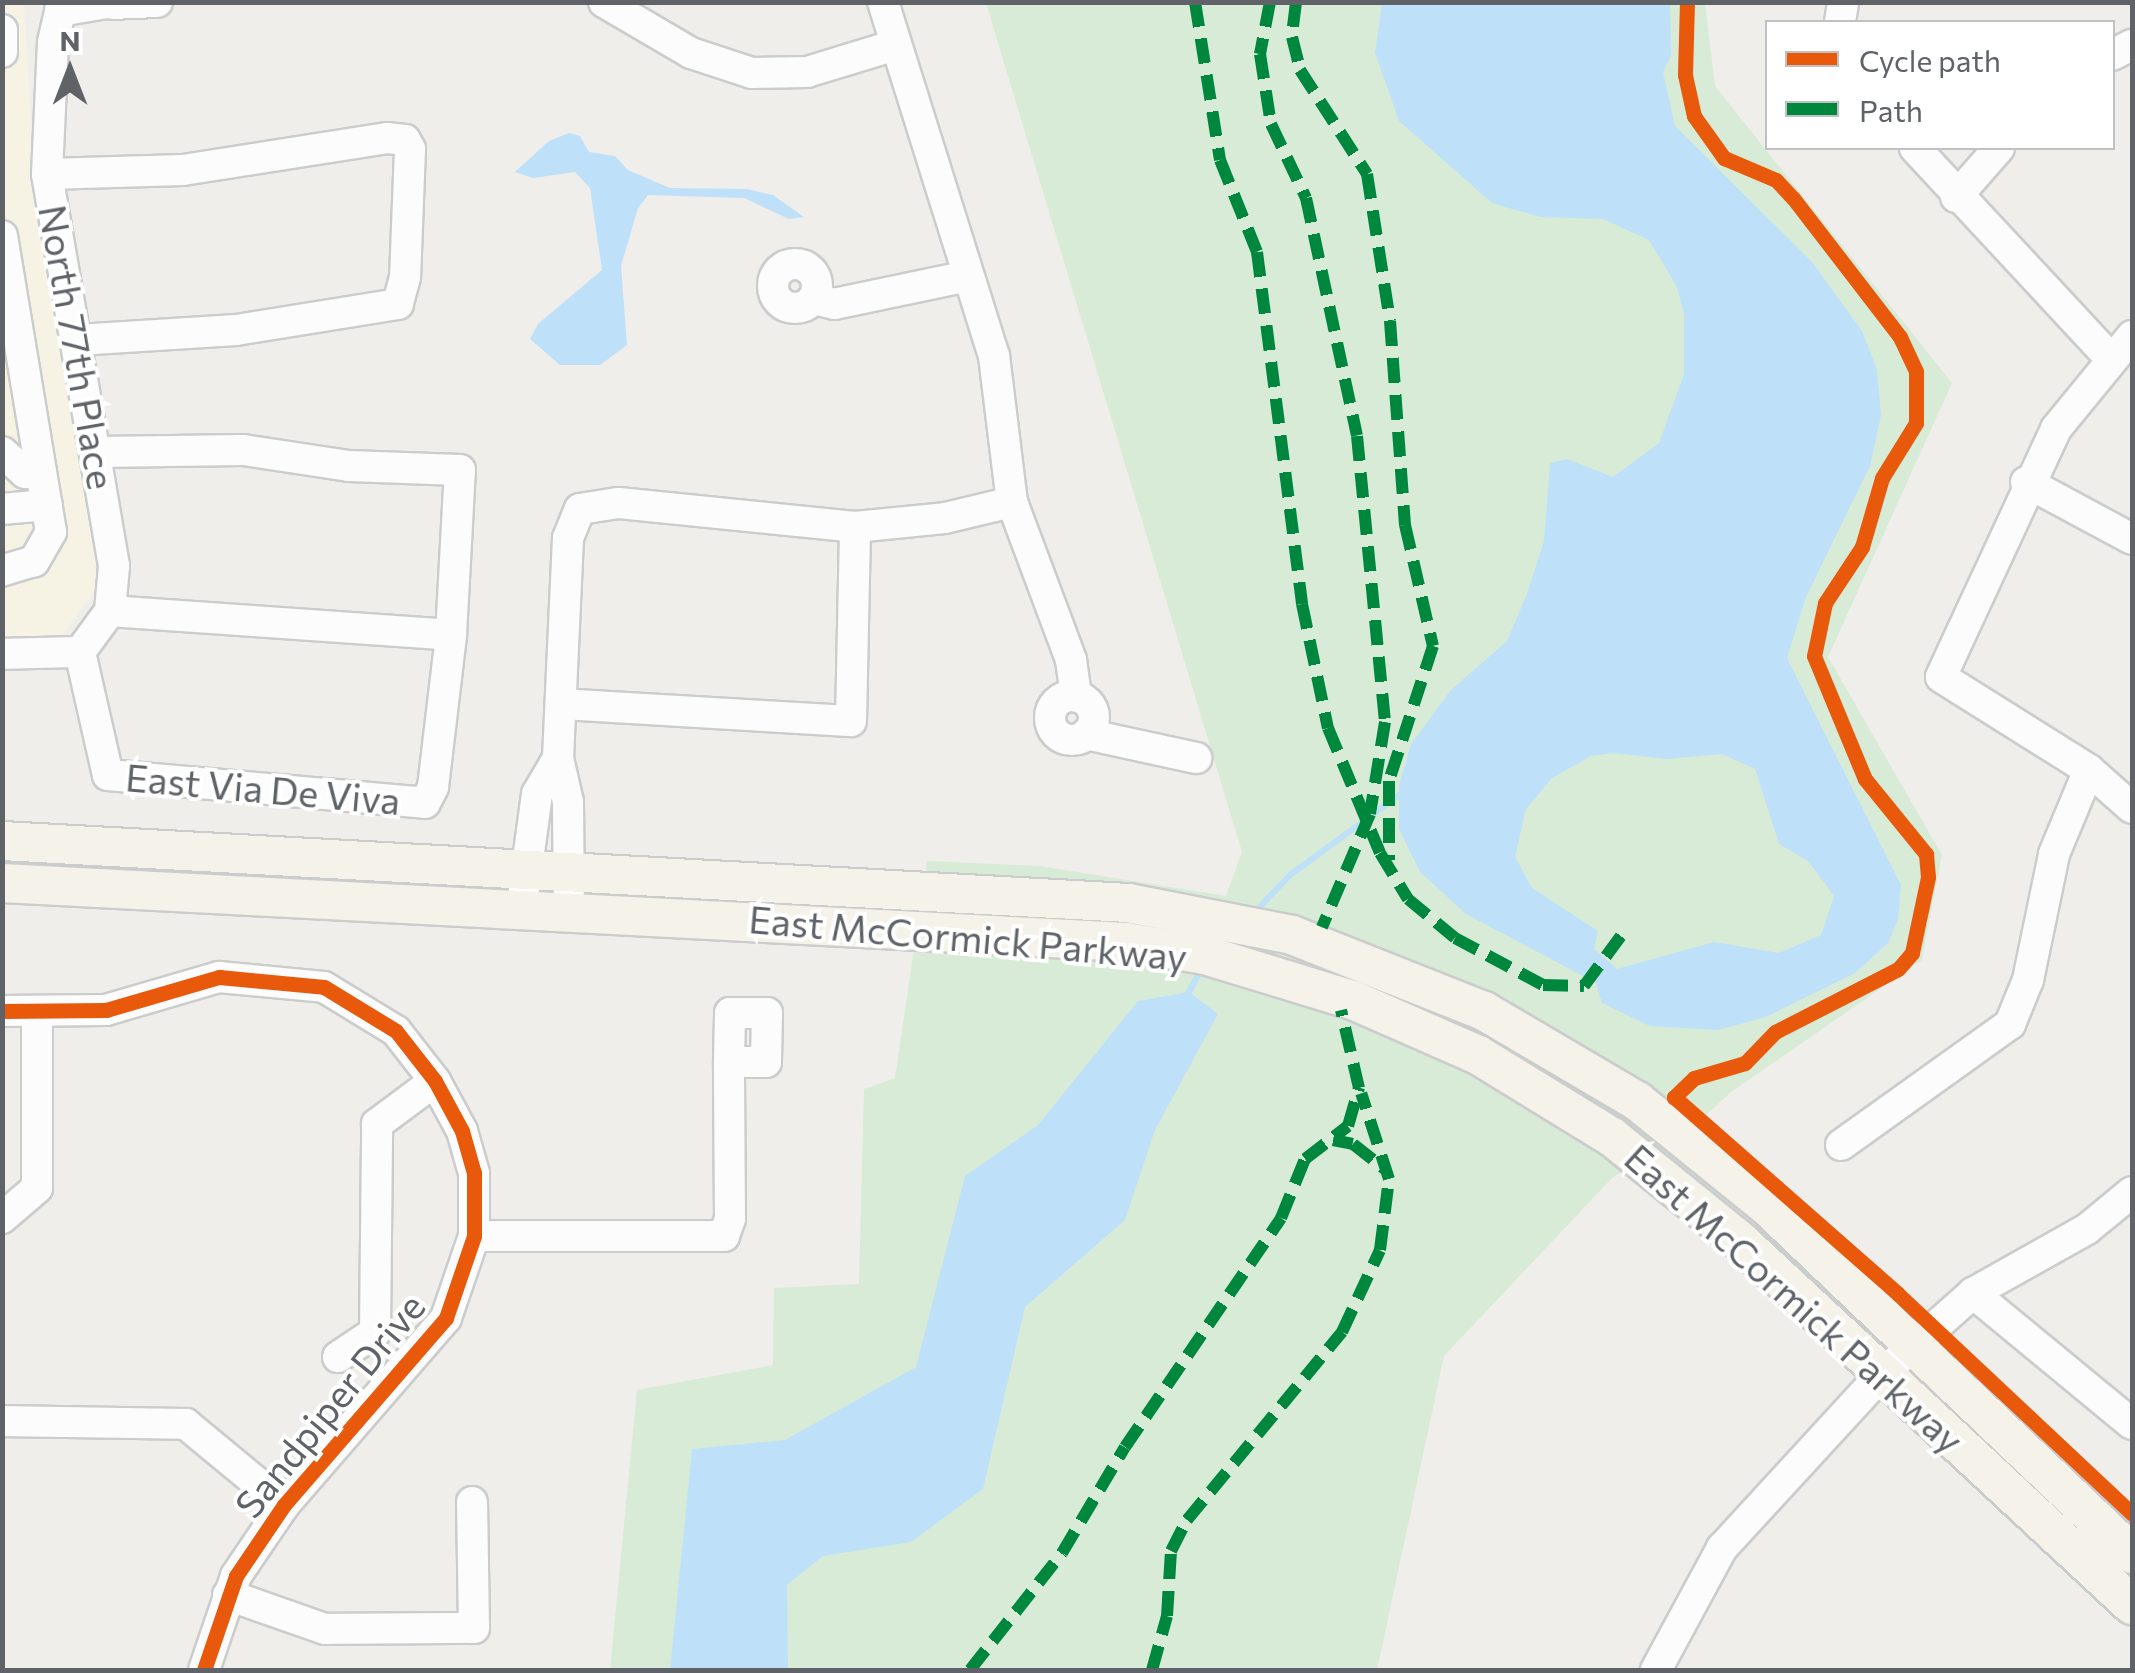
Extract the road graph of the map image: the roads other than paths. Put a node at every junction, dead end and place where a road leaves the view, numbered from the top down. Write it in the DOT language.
graph roads {
  1 [pos="157,2"];
  2 [pos="604,2"];
  3 [pos="883,2"];
  4 [pos="112,3"];
  5 [pos="2,30"];
  6 [pos="896,45"];
  7 [pos="2,52"];
  8 [pos="1917,150"];
  9 [pos="1997,150"];
  10 [pos="47,174"];
  11 [pos="1956,197"];
  12 [pos="2,236"];
  13 [pos="968,276"];
  14 [pos="813,298"];
  15 [pos="2132,336"];
  16 [pos="78,340"];
  17 [pos="2112,359"];
  18 [pos="2,452"];
  19 [pos="98,452"];
  20 [pos="41,472"];
  21 [pos="2026,482"];
  22 [pos="1012,502"];
  23 [pos="46,505"];
  24 [pos="2,509"];
  25 [pos="854,527"];
  26 [pos="2132,539"];
  27 [pos="2,571"];
  28 [pos="110,611"];
  29 [pos="451,635"];
  30 [pos="80,652"];
  31 [pos="2,654"];
  32 [pos="561,704"];
  33 [pos="558,758"];
  34 [pos="1196,758"];
  35 [pos="2089,770"];
  36 [pos="2132,808"];
  37 [pos="2,842"];
  38 [pos="526,866"];
  39 [pos="570,868"];
  40 [pos="2,884"];
  41 [pos="523,907"];
  42 [pos="569,908"];
  43 [pos="2,1011"];
  44 [pos="38,1013"];
  45 [pos="729,1062"];
  46 [pos="435,1081"];
  47 [pos="1841,1145"];
  48 [pos="2132,1192"];
  49 [pos="2,1218"];
  50 [pos="474,1236"];
  51 [pos="1973,1293"];
  52 [pos="1914,1344"];
  53 [pos="338,1358"];
  54 [pos="1883,1373"];
  55 [pos="2,1422"];
  56 [pos="2132,1424"];
  57 [pos="472,1502"];
  58 [pos="284,1505"];
  59 [pos="2132,1554"];
  60 [pos="228,1595"];
  61 [pos="2132,1606"];
  62 [pos="204,1670"];
  63 [pos="1656,1670"];
  1 -- 4 [label="street, North 77th Place"];
  2 -- 6 [label="street"];
  3 -- 6 [label="street"];
  4 -- 10 [label="street, North 77th Place"];
  5 -- 7 [label="street"];
  6 -- 13 [label="street"];
  8 -- 11 [label="street"];
  9 -- 11 [label="street"];
  10 -- 16 [label="street, North 77th Place"];
  10 -- 16 [label="street"];
  11 -- 17 [label="street"];
  12 -- 20 [label="street"];
  13 -- 14 [label="street"];
  13 -- 22 [label="street"];
  15 -- 17 [label="street"];
  16 -- 19 [label="street, North 77th Place"];
  17 -- 21 [label="street"];
  18 -- 20 [label="street"];
  19 -- 28 [label="street, North 77th Place"];
  19 -- 29 [label="street"];
  20 -- 23 [label="street"];
  21 -- 26 [label="street"];
  21 -- 35 [label="street"];
  22 -- 25 [label="street"];
  22 -- 34 [label="street"];
  23 -- 24 [label="street"];
  23 -- 27 [label="street"];
  25 -- 32 [label="street"];
  25 -- 32 [label="street"];
  28 -- 29 [label="street"];
  28 -- 30 [label="street"];
  29 -- 30 [label="street, East Via De Viva"];
  30 -- 31 [label="street"];
  32 -- 33 [label="street"];
  33 -- 38 [label="street"];
  33 -- 39 [label="street"];
  35 -- 36 [label="street"];
  35 -- 47 [label="street"];
  37 -- 38 [label="main road, East McCormick Parkway"];
  38 -- 39 [label="main road, East McCormick Parkway"];
  38 -- 41 [label="street"];
  39 -- 42 [label="street"];
  39 -- 52 [label="main road, East McCormick Parkway"];
  40 -- 41 [label="main road, East McCormick Parkway"];
  41 -- 42 [label="main road, East McCormick Parkway"];
  42 -- 54 [label="main road, East McCormick Parkway"];
  43 -- 44 [label="street, Sandpiper Drive"];
  44 -- 46 [label="street, Sandpiper Drive"];
  44 -- 49 [label="street"];
  45 -- 50 [label="street"];
  46 -- 50 [label="street, Sandpiper Drive"];
  46 -- 53 [label="street"];
  48 -- 51 [label="street"];
  50 -- 58 [label="street, Sandpiper Drive"];
  51 -- 52 [label="street"];
  51 -- 56 [label="street"];
  52 -- 54 [label="street"];
  52 -- 59 [label="main road, East McCormick Parkway"];
  54 -- 61 [label="main road, East McCormick Parkway"];
  54 -- 63 [label="street"];
  55 -- 58 [label="street"];
  57 -- 60 [label="street"];
  58 -- 60 [label="street, Sandpiper Drive"];
  60 -- 62 [label="street, Sandpiper Drive"];
}
